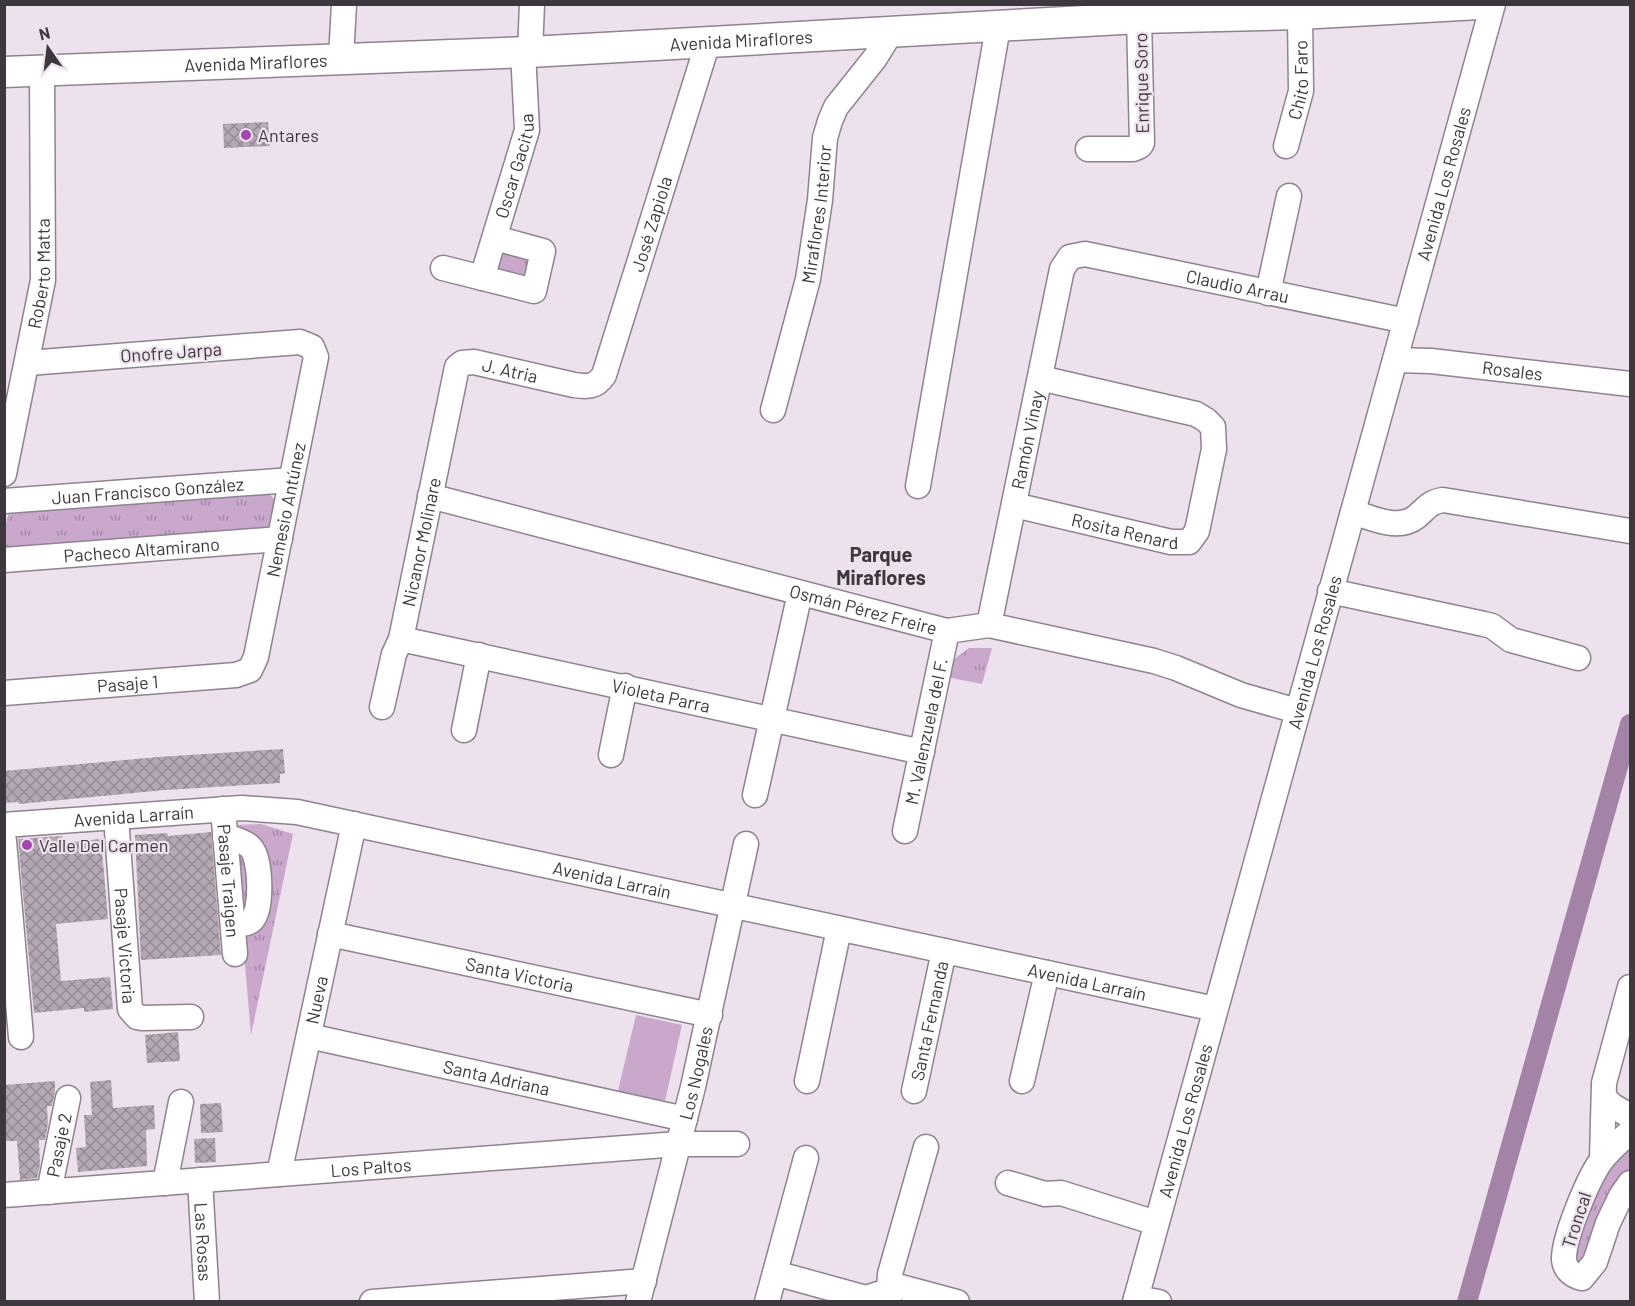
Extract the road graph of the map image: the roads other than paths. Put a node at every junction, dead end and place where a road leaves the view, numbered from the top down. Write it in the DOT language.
graph roads {
  1 [pos="344,4"];
  2 [pos="532,4"];
  3 [pos="1479,4"];
  4 [pos="1493,4"];
  5 [pos="1349,8"];
  6 [pos="1300,14"];
  7 [pos="1139,18"];
  8 [pos="998,27"];
  9 [pos="891,32"];
  10 [pos="708,42"];
  11 [pos="527,52"];
  12 [pos="341,58"];
  13 [pos="42,70"];
  14 [pos="4,72"];
  15 [pos="1286,146"];
  16 [pos="1088,148"];
  17 [pos="1289,196"];
  18 [pos="495,238"];
  19 [pos="1070,257"];
  20 [pos="443,268"];
  21 [pos="482,278"];
  22 [pos="1268,293"];
  23 [pos="1406,321"];
  24 [pos="312,347"];
  25 [pos="1395,360"];
  26 [pos="28,363"];
  27 [pos="454,377"];
  28 [pos="1040,378"];
  29 [pos="1630,384"];
  30 [pos="574,385"];
  31 [pos="773,410"];
  32 [pos="4,474"];
  33 [pos="291,480"];
  34 [pos="918,486"];
  35 [pos="430,496"];
  36 [pos="4,501"];
  37 [pos="1014,505"];
  38 [pos="1353,512"];
  39 [pos="1630,531"];
  40 [pos="280,539"];
  41 [pos="4,560"];
  42 [pos="1330,591"];
  43 [pos="800,592"];
  44 [pos="989,625"];
  45 [pos="947,631"];
  46 [pos="400,639"];
  47 [pos="479,655"];
  48 [pos="1578,658"];
  49 [pos="250,670"];
  50 [pos="625,686"];
  51 [pos="4,693"];
  52 [pos="382,707"];
  53 [pos="1297,711"];
  54 [pos="772,720"];
  55 [pos="464,730"];
  56 [pos="922,752"];
  57 [pos="611,755"];
  58 [pos="755,795"];
  59 [pos="223,809"];
  60 [pos="116,817"];
  61 [pos="354,824"];
  62 [pos="4,825"];
  63 [pos="905,831"];
  64 [pos="4,841"];
  65 [pos="746,844"];
  66 [pos="732,905"];
  67 [pos="839,929"];
  68 [pos="330,934"];
  69 [pos="944,951"];
  70 [pos="235,954"];
  71 [pos="1047,973"];
  72 [pos="1630,987"];
  73 [pos="1215,1010"];
  74 [pos="710,1015"];
  75 [pos="191,1017"];
  76 [pos="21,1036"];
  77 [pos="309,1036"];
  78 [pos="807,1081"];
  79 [pos="1022,1081"];
  80 [pos="914,1091"];
  81 [pos="68,1098"];
  82 [pos="1604,1098"];
  83 [pos="181,1102"];
  84 [pos="1630,1116"];
  85 [pos="685,1119"];
  86 [pos="1630,1132"];
  87 [pos="678,1144"];
  88 [pos="737,1144"];
  89 [pos="927,1147"];
  90 [pos="806,1158"];
  91 [pos="1602,1160"];
  92 [pos="279,1174"];
  93 [pos="200,1180"];
  94 [pos="165,1183"];
  95 [pos="1630,1183"];
  96 [pos="1008,1184"];
  97 [pos="49,1192"];
  98 [pos="4,1195"];
  99 [pos="1156,1223"];
  100 [pos="775,1273"];
  101 [pos="889,1290"];
  102 [pos="641,1291"];
  103 [pos="1143,1300"];
  104 [pos="207,1302"];
  105 [pos="372,1302"];
  106 [pos="767,1302"];
  107 [pos="957,1302"];
  1 -- 12 [label="street"];
  2 -- 11 [label="street, Oscar Gacitua"];
  3 -- 5 [label="main road, Avenida Miraflores"];
  4 -- 23 [label="street, Avenida Los Rosales"];
  5 -- 6 [label="main road, Avenida Miraflores"];
  6 -- 7 [label="main road, Avenida Miraflores"];
  6 -- 15 [label="street, Chito Faro"];
  7 -- 8 [label="main road, Avenida Miraflores"];
  7 -- 16 [label="street, Enrique Soro"];
  8 -- 9 [label="main road, Avenida Miraflores"];
  8 -- 34 [label="street"];
  9 -- 10 [label="main road, Avenida Miraflores"];
  9 -- 31 [label="street, Miraflores Interior"];
  10 -- 11 [label="main road, Avenida Miraflores"];
  10 -- 30 [label="street, José Zapiola"];
  11 -- 12 [label="main road, Avenida Miraflores"];
  11 -- 18 [label="street, Oscar Gacitua"];
  12 -- 13 [label="main road, Avenida Miraflores"];
  13 -- 14 [label="main road, Avenida Miraflores"];
  13 -- 26 [label="street, Roberto Matta"];
  17 -- 22 [label="street"];
  18 -- 21 [label="street, Oscar Gacitua"];
  18 -- 21 [label="street"];
  19 -- 22 [label="street, Claudio Arrau"];
  19 -- 28 [label="street, Ramón Vinay"];
  20 -- 21 [label="street"];
  22 -- 23 [label="street, Claudio Arrau"];
  23 -- 25 [label="street, Avenida Los Rosales"];
  24 -- 26 [label="street, Onofre Jarpa"];
  24 -- 33 [label="street, Nemesio Antúnez"];
  25 -- 29 [label="street, Rosales"];
  25 -- 38 [label="street, Avenida Los Rosales"];
  26 -- 32 [label="street, Roberto Matta"];
  27 -- 30 [label="street, J. Atria"];
  27 -- 35 [label="street, Nicanor Molinare"];
  28 -- 37 [label="street, Ramón Vinay"];
  28 -- 37 [label="street, Rosita Renard"];
  33 -- 36 [label="street, Juan Francisco González"];
  33 -- 40 [label="street, Nemesio Antúnez"];
  35 -- 43 [label="street, Osmán Pérez Freire"];
  35 -- 46 [label="street, Nicanor Molinare"];
  37 -- 44 [label="street, Ramón Vinay"];
  38 -- 39 [label="street"];
  38 -- 42 [label="street, Avenida Los Rosales"];
  40 -- 41 [label="street, Pacheco Altamirano"];
  40 -- 49 [label="street, Nemesio Antúnez"];
  42 -- 48 [label="street"];
  42 -- 53 [label="street, Avenida Los Rosales"];
  43 -- 45 [label="street, Osmán Pérez Freire"];
  43 -- 54 [label="street"];
  44 -- 45 [label="street, Osmán Pérez Freire"];
  44 -- 53 [label="street, Osmán Pérez Freire"];
  45 -- 56 [label="street, M. Valenzuela del F."];
  46 -- 47 [label="street, Violeta Parra"];
  46 -- 52 [label="street, Nicanor Molinare"];
  47 -- 50 [label="street, Violeta Parra"];
  47 -- 55 [label="street"];
  49 -- 51 [label="street, Pasaje 1"];
  50 -- 54 [label="street, Violeta Parra"];
  50 -- 57 [label="street"];
  53 -- 73 [label="street, Avenida Los Rosales"];
  54 -- 56 [label="street, Violeta Parra"];
  54 -- 58 [label="street"];
  56 -- 63 [label="street, M. Valenzuela del F."];
  59 -- 60 [label="street, Avenida Larraín"];
  59 -- 61 [label="street, Avenida Larraín"];
  59 -- 70 [label="street, Pasaje Traigen"];
  60 -- 62 [label="street, Avenida Larraín"];
  60 -- 75 [label="street, Pasaje Victoria"];
  61 -- 66 [label="street, Avenida Larraín"];
  61 -- 68 [label="street, Nueva"];
  64 -- 76 [label="street"];
  65 -- 66 [label="street, Los Nogales"];
  66 -- 67 [label="street, Avenida Larraín"];
  66 -- 74 [label="street, Los Nogales"];
  67 -- 69 [label="street, Avenida Larraín"];
  67 -- 78 [label="street"];
  68 -- 74 [label="street, Santa Victoria"];
  68 -- 77 [label="street, Nueva"];
  69 -- 71 [label="street, Avenida Larraín"];
  69 -- 80 [label="street, Santa Fernanda"];
  71 -- 73 [label="street, Avenida Larraín"];
  71 -- 79 [label="street"];
  72 -- 82 [label="street"];
  73 -- 99 [label="street, Avenida Los Rosales"];
  74 -- 85 [label="street, Los Nogales"];
  77 -- 85 [label="street, Santa Adriana"];
  77 -- 92 [label="street, Nueva"];
  81 -- 97 [label="street, Pasaje 2"];
  82 -- 84 [label="street"];
  82 -- 91 [label="street"];
  83 -- 94 [label="street"];
  85 -- 87 [label="street, Los Nogales"];
  86 -- 91 [label="street, Troncal"];
  87 -- 88 [label="street, Los Paltos"];
  87 -- 92 [label="street, Los Paltos"];
  87 -- 102 [label="street, Los Nogales"];
  89 -- 101 [label="street"];
  90 -- 100 [label="street"];
  91 -- 95 [label="street, Troncal"];
  92 -- 93 [label="street, Los Paltos"];
  93 -- 94 [label="street, Los Paltos"];
  93 -- 104 [label="street, Las Rosas"];
  94 -- 97 [label="street, Los Paltos"];
  96 -- 99 [label="street"];
  97 -- 98 [label="street, Los Paltos"];
  99 -- 103 [label="street, Avenida Los Rosales"];
  100 -- 101 [label="street"];
  100 -- 106 [label="street"];
  101 -- 107 [label="street"];
  102 -- 105 [label="street"];
}
